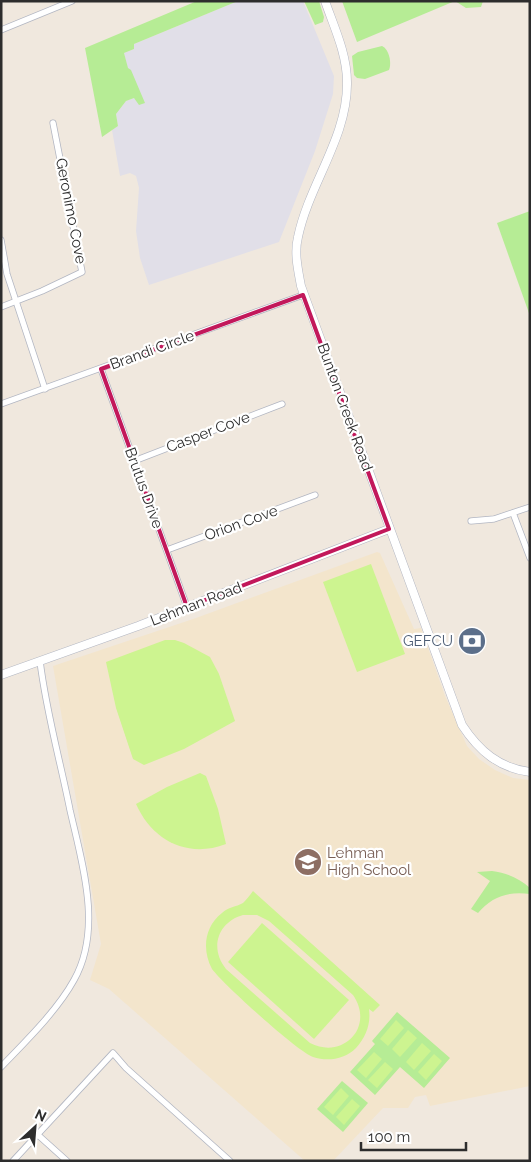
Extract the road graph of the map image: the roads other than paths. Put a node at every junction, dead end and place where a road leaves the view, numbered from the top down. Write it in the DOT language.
graph roads {
  1 [pos="72,1"];
  2 [pos="325,1"];
  3 [pos="1,30"];
  4 [pos="53,123"];
  5 [pos="1,240"];
  6 [pos="303,295"];
  7 [pos="16,302"];
  8 [pos="1,307"];
  9 [pos="101,368"];
  10 [pos="45,388"];
  11 [pos="1,404"];
  12 [pos="282,404"];
  13 [pos="134,460"];
  14 [pos="315,495"];
  15 [pos="530,507"];
  16 [pos="513,513"];
  17 [pos="472,521"];
  18 [pos="389,529"];
  19 [pos="168,550"];
  20 [pos="530,558"];
  21 [pos="187,607"];
  22 [pos="40,661"];
  23 [pos="1,675"];
  24 [pos="530,772"];
  25 [pos="1,1067"];
  26 [pos="38,1135"];
  27 [pos="13,1161"];
  28 [pos="68,1161"];
  29 [pos="230,1161"];
  1 -- 3 [label="street"];
  2 -- 6 [label="street, Bunton Creek Road"];
  4 -- 7 [label="street, Geronimo Cove"];
  5 -- 7 [label="street"];
  6 -- 9 [label="street, Brandi Circle"];
  6 -- 18 [label="street, Bunton Creek Road"];
  7 -- 8 [label="street, Geronimo Cove"];
  7 -- 10 [label="street"];
  9 -- 10 [label="street, Brandi Circle"];
  9 -- 13 [label="street, Brutus Drive"];
  10 -- 11 [label="street, Brandi Circle"];
  12 -- 13 [label="street, Casper Cove"];
  13 -- 19 [label="street, Brutus Drive"];
  14 -- 19 [label="street, Orion Cove"];
  15 -- 16 [label="street"];
  16 -- 17 [label="street"];
  16 -- 20 [label="street"];
  18 -- 21 [label="street, Lehman Road"];
  18 -- 24 [label="street, Bunton Creek Road"];
  19 -- 21 [label="street, Brutus Drive"];
  21 -- 22 [label="street, Lehman Road"];
  22 -- 23 [label="street, Lehman Road"];
  22 -- 25 [label="street"];
  26 -- 27 [label="street"];
  26 -- 28 [label="street"];
  26 -- 29 [label="street"];
}
